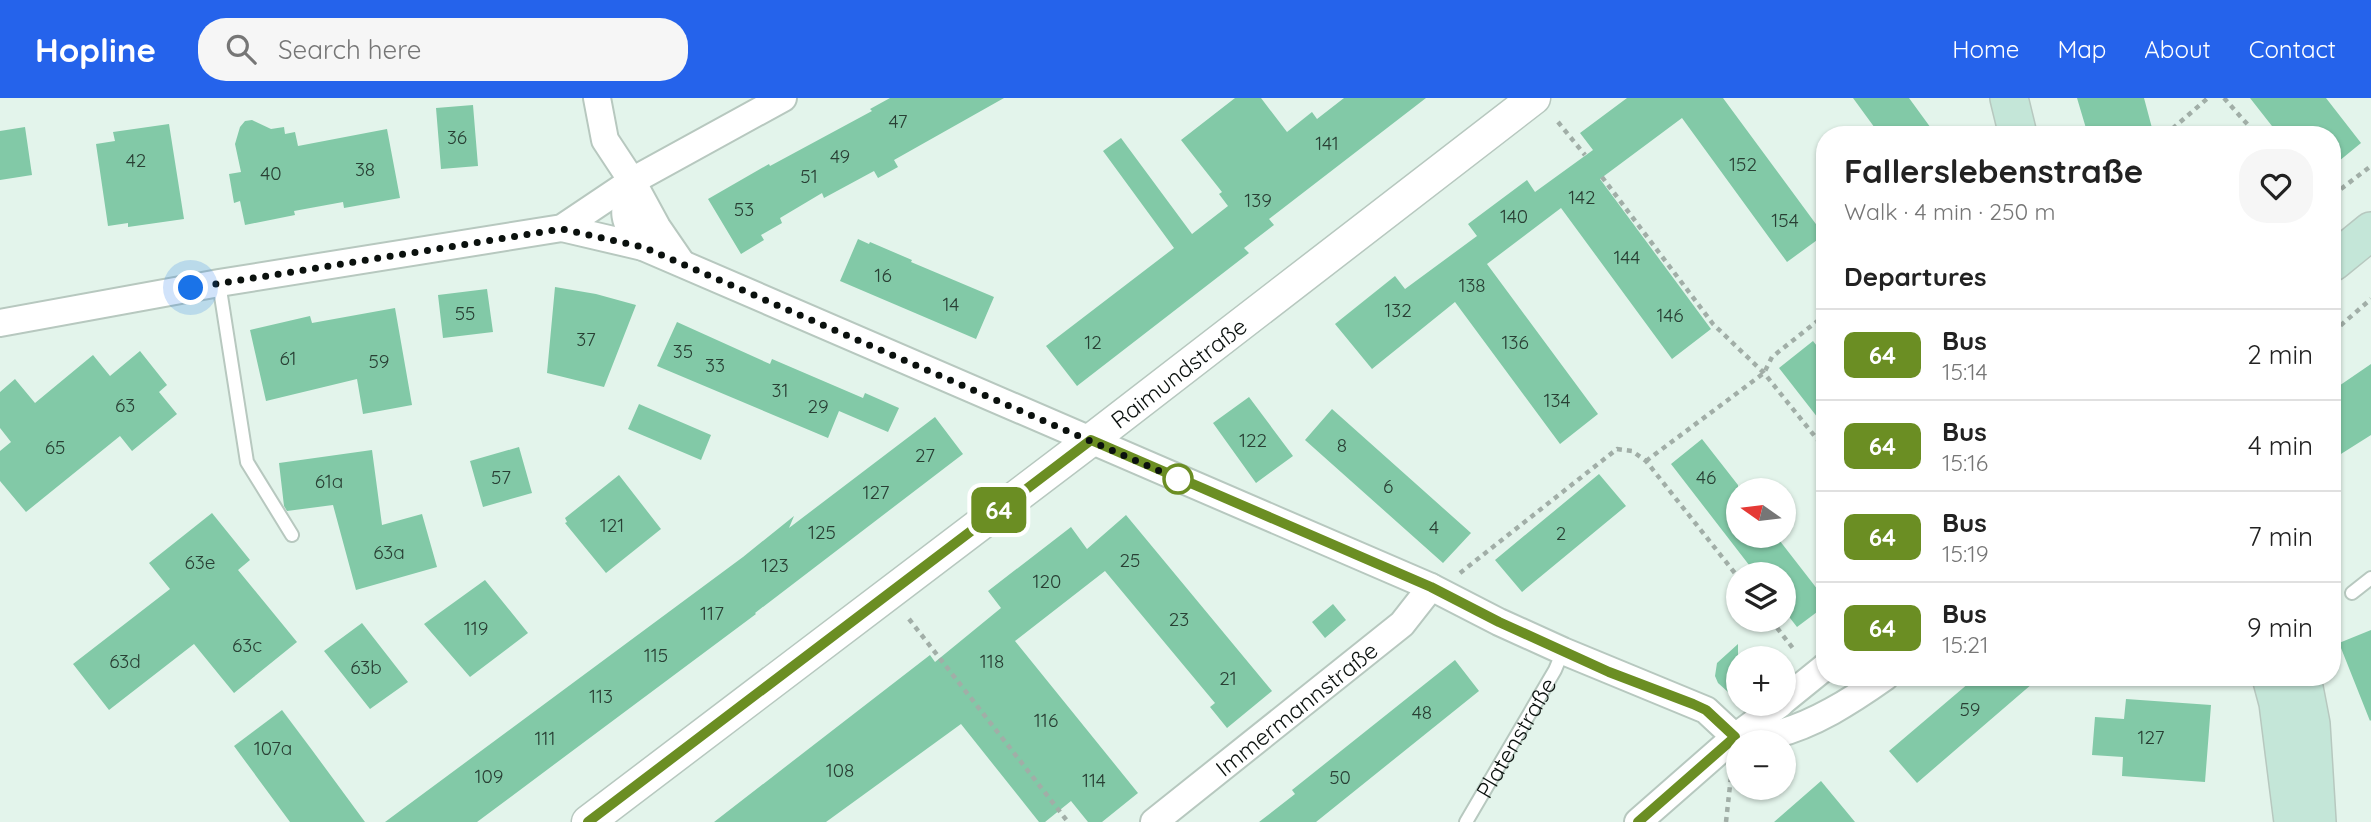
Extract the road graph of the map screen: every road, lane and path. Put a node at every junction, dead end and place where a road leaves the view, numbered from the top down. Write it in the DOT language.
graph roads {
  1 [pos="597,98"];
  2 [pos="783,98"];
  3 [pos="1534,98"];
  4 [pos="2009,98"];
  5 [pos="2208,98"];
  6 [pos="2224,98"];
  7 [pos="1558,122"];
  8 [pos="2016,126"];
  9 [pos="2175,126"];
  10 [pos="2249,126"];
  11 [pos="1585,155"];
  12 [pos="2371,166"];
  13 [pos="1602,177"];
  14 [pos="632,181"];
  15 [pos="2341,189"];
  16 [pos="562,229"];
  17 [pos="2371,231"];
  18 [pos="643,247"];
  19 [pos="2341,255"];
  20 [pos="682,263"];
  21 [pos="219,283"];
  22 [pos="2371,299"];
  23 [pos="1816,322"];
  24 [pos="0,323"];
  25 [pos="2341,325"];
  26 [pos="1764,373"];
  27 [pos="1816,438"];
  28 [pos="1091,440"];
  29 [pos="1646,461"];
  30 [pos="292,535"];
  31 [pos="1726,562"];
  32 [pos="2371,578"];
  33 [pos="1435,589"];
  34 [pos="2352,593"];
  35 [pos="909,619"];
  36 [pos="1780,632"];
  37 [pos="1791,646"];
  38 [pos="1563,651"];
  39 [pos="1816,674"];
  40 [pos="1872,686"];
  41 [pos="2273,686"];
  42 [pos="2304,686"];
  43 [pos="1796,691"];
  44 [pos="1763,716"];
  45 [pos="1727,730"];
  46 [pos="1744,730"];
  47 [pos="1785,730"];
  48 [pos="1726,745"];
  49 [pos="589,822"];
  50 [pos="1068,822"];
  51 [pos="1154,822"];
  52 [pos="1466,822"];
  53 [pos="1638,822"];
  54 [pos="2292,822"];
  55 [pos="2317,822"];
  1 -- 14 [label="street"];
  2 -- 14 [label="street"];
  3 -- 28 [label="street, Raimundstraße"];
  4 -- 8 [label="main road"];
  5 -- 9 [label="path"];
  6 -- 10 [label="path"];
  7 -- 11 [label="path"];
  12 -- 15 [label="path"];
  13 -- 26 [label="path"];
  14 -- 16 [label="street"];
  14 -- 18 [label="street"];
  14 -- 20 [label="street"];
  16 -- 18 [label="street"];
  16 -- 21 [label="street"];
  17 -- 19 [label="main road"];
  18 -- 20 [label="street"];
  20 -- 28 [label="street"];
  21 -- 24 [label="street"];
  21 -- 30 [label="lane"];
  22 -- 25 [label="path"];
  23 -- 26 [label="path"];
  26 -- 27 [label="path"];
  26 -- 29 [label="path"];
  28 -- 33 [label="street"];
  28 -- 49 [label="street, Raimundstraße"];
  29 -- 31 [label="path"];
  29 -- 33 [label="path"];
  32 -- 34 [label="lane"];
  33 -- 38 [label="street"];
  33 -- 51 [label="street, Immermannstraße"];
  35 -- 50 [label="path"];
  36 -- 37 [label="path"];
  38 -- 45 [label="street"];
  38 -- 52 [label="lane, Platenstraße"];
  39 -- 43 [label="street"];
  40 -- 47 [label="street"];
  41 -- 54 [label="main road"];
  42 -- 55 [label="main road"];
  44 -- 46 [label="street"];
  48 -- 53 [label="street"];
}
